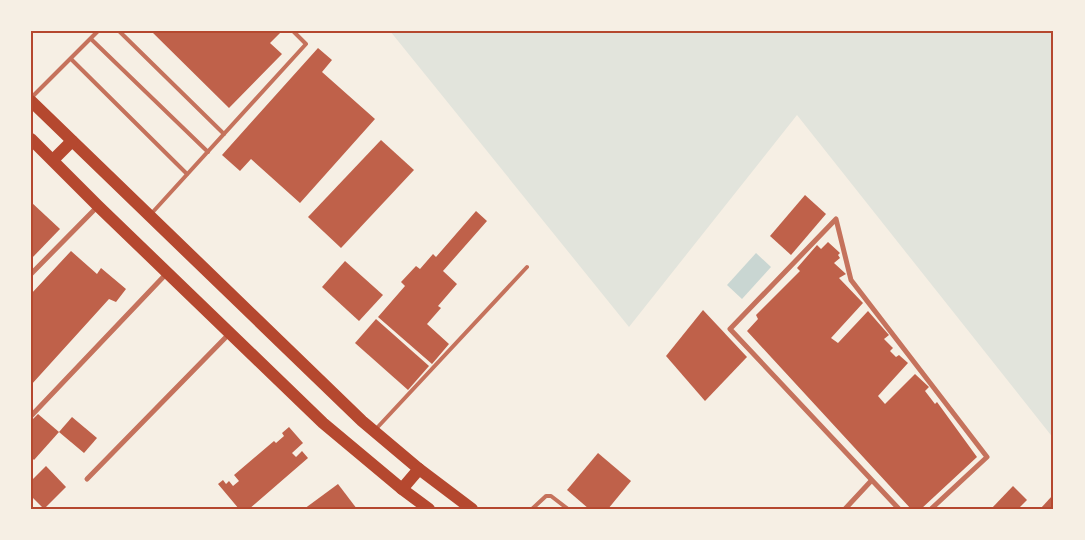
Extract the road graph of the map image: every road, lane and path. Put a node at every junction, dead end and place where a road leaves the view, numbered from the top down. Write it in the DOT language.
graph roads {
  1 [pos="98,31"];
  2 [pos="119,31"];
  3 [pos="293,31"];
  4 [pos="91,39"];
  5 [pos="70,59"];
  6 [pos="31,100"];
  7 [pos="224,134"];
  8 [pos="31,139"];
  9 [pos="72,141"];
  10 [pos="208,152"];
  11 [pos="53,160"];
  12 [pos="188,174"];
  13 [pos="98,206"];
  14 [pos="149,216"];
  15 [pos="527,267"];
  16 [pos="167,272"];
  17 [pos="31,274"];
  18 [pos="230,333"];
  19 [pos="31,416"];
  20 [pos="374,431"];
  21 [pos="419,469"];
  22 [pos="88,479"];
  23 [pos="871,481"];
  24 [pos="402,489"];
  25 [pos="429,509"];
  26 [pos="472,509"];
  27 [pos="532,509"];
  28 [pos="568,509"];
  29 [pos="845,509"];
  30 [pos="899,509"];
  31 [pos="931,509"];
  1 -- 4 [label="lane"];
  2 -- 7 [label="lane"];
  3 -- 7 [label="lane"];
  4 -- 5 [label="lane"];
  4 -- 10 [label="lane"];
  5 -- 6 [label="lane"];
  5 -- 12 [label="lane"];
  6 -- 9 [label="main road"];
  7 -- 10 [label="lane"];
  8 -- 11 [label="main road"];
  9 -- 11 [label="main road"];
  9 -- 14 [label="main road"];
  10 -- 12 [label="lane"];
  11 -- 13 [label="main road"];
  12 -- 14 [label="lane"];
  13 -- 16 [label="main road"];
  13 -- 17 [label="street"];
  14 -- 20 [label="main road"];
  15 -- 20 [label="lane"];
  16 -- 18 [label="main road"];
  16 -- 19 [label="street"];
  18 -- 22 [label="street"];
  18 -- 24 [label="main road"];
  20 -- 21 [label="main road"];
  21 -- 24 [label="main road"];
  21 -- 26 [label="main road"];
  23 -- 29 [label="street"];
  23 -- 30 [label="street"];
  23 -- 31 [label="street"];
  24 -- 25 [label="main road"];
  27 -- 28 [label="lane"];
}
